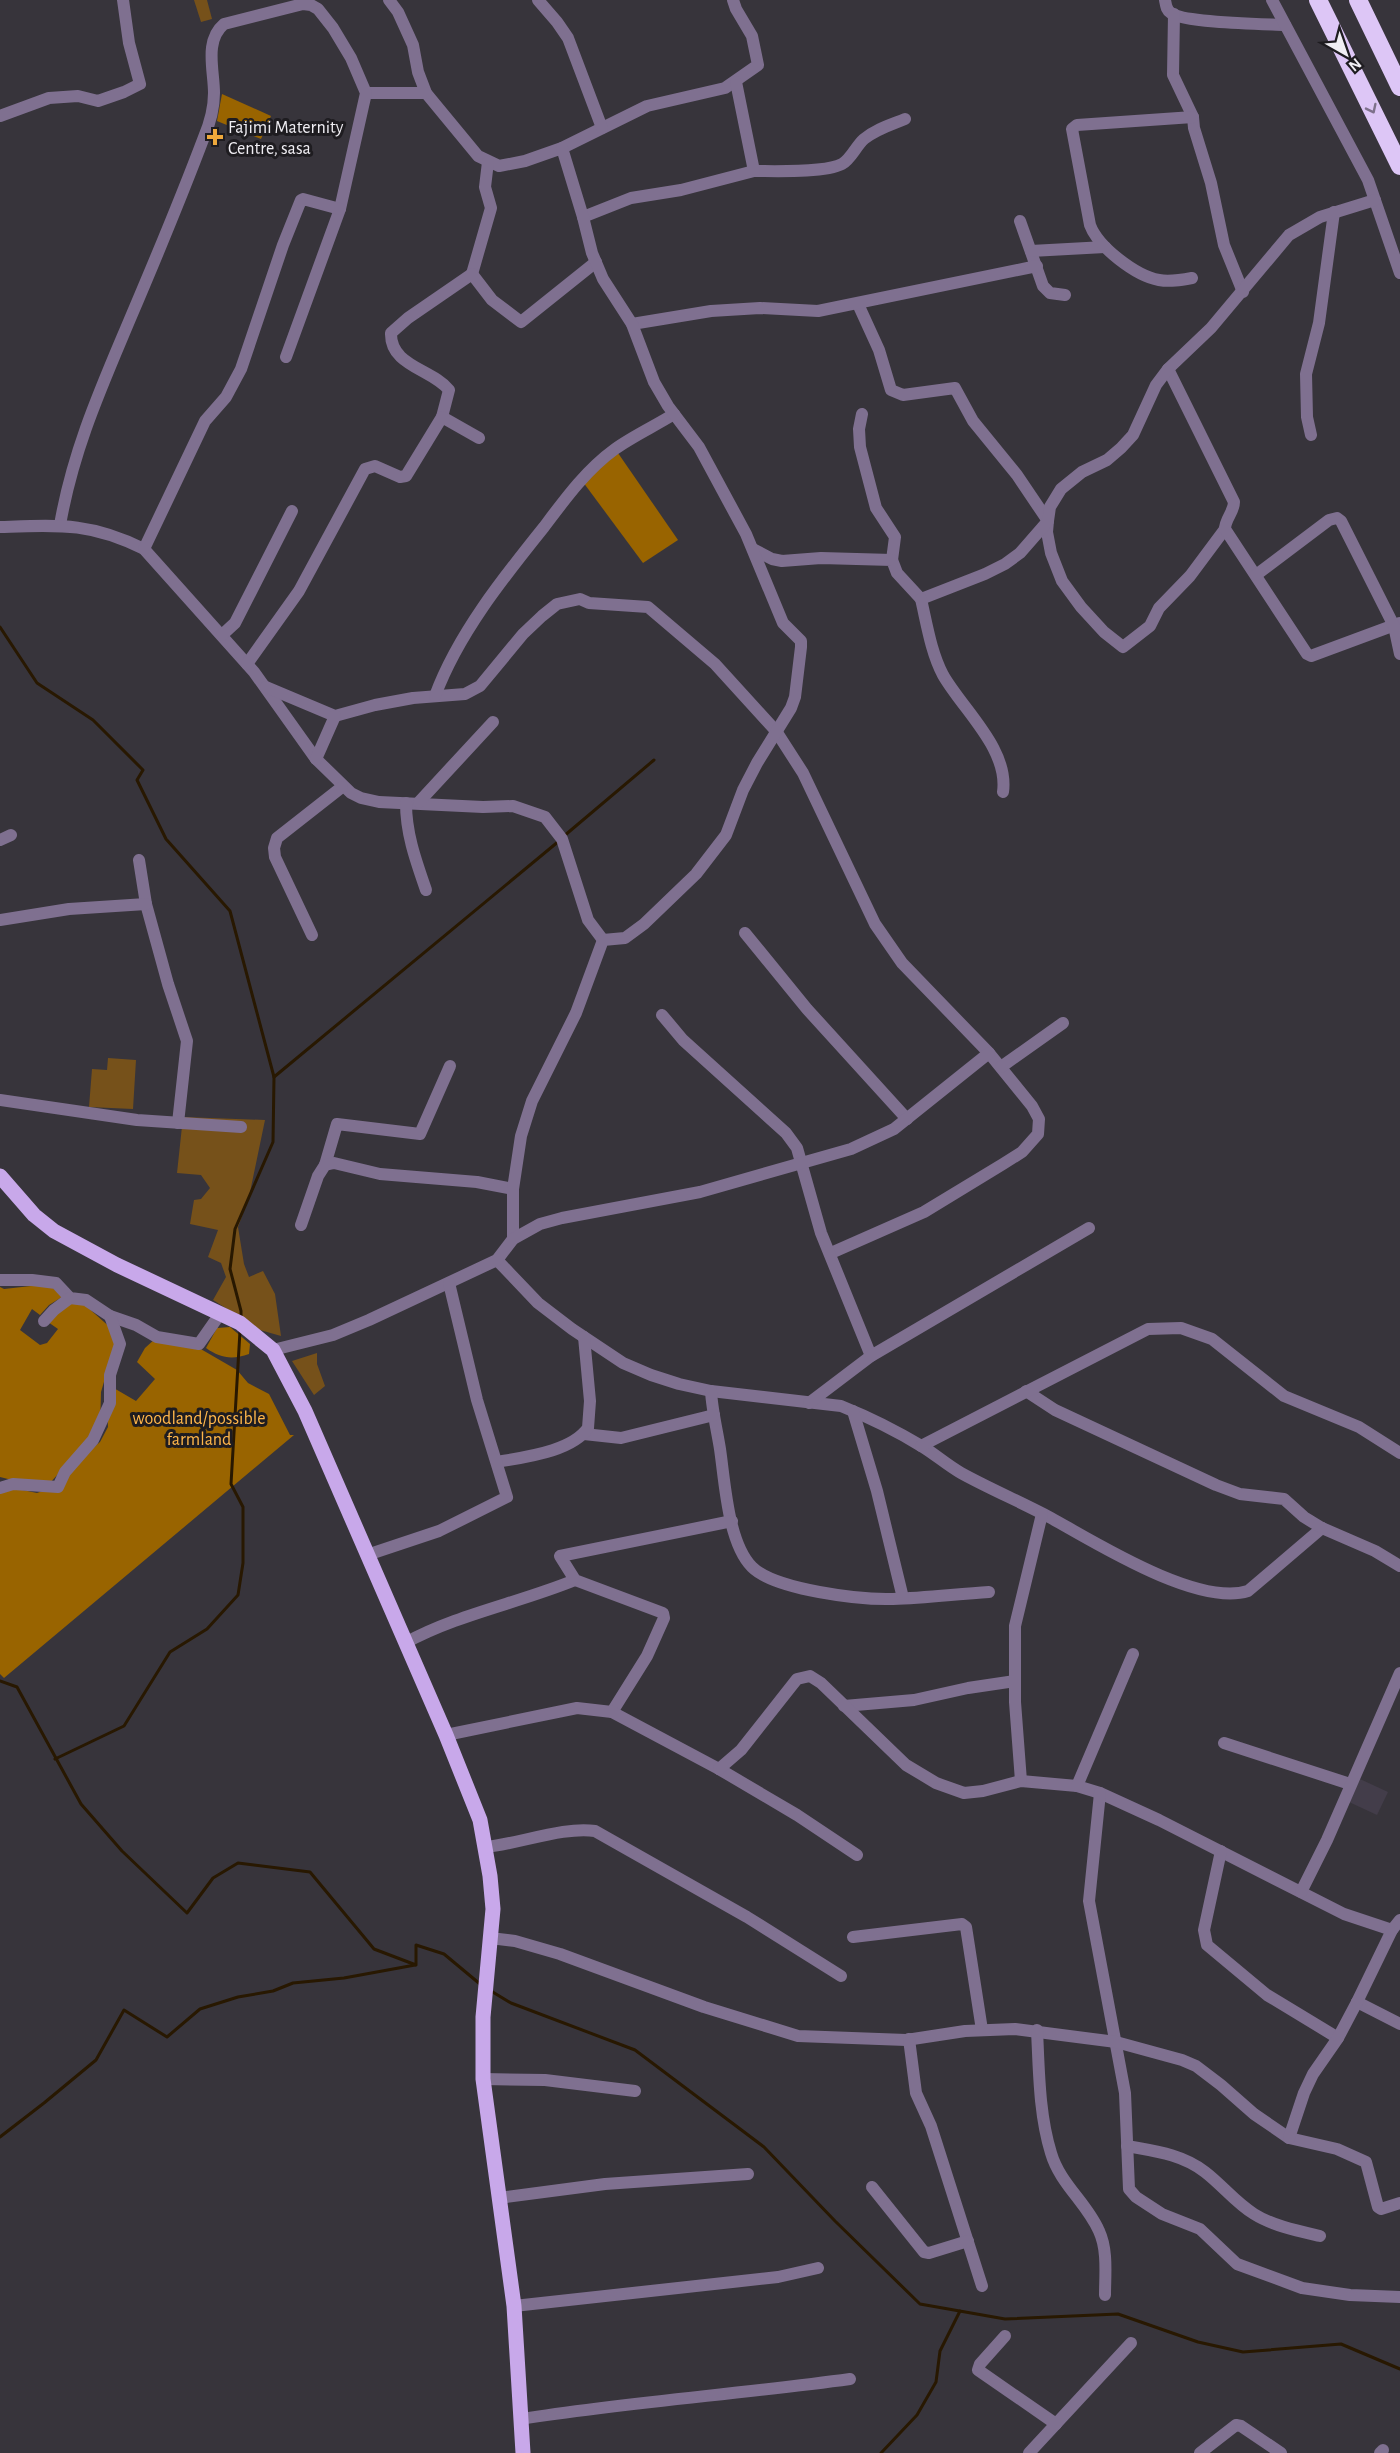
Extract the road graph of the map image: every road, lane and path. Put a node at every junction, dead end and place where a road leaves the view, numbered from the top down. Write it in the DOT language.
graph roads {
  1 [pos="123,0"];
  2 [pos="389,0"];
  3 [pos="538,0"];
  4 [pos="734,0"];
  5 [pos="1165,0"];
  6 [pos="1272,0"];
  7 [pos="1318,0"];
  8 [pos="1358,0"];
  9 [pos="1174,14"];
  10 [pos="1285,25"];
  11 [pos="736,82"];
  12 [pos="1399,85"];
  13 [pos="366,93"];
  14 [pos="426,93"];
  15 [pos="0,116"];
  16 [pos="1193,117"];
  17 [pos="905,118"];
  18 [pos="602,128"];
  19 [pos="562,148"];
  20 [pos="488,162"];
  21 [pos="1400,166"];
  22 [pos="754,171"];
  23 [pos="1376,200"];
  24 [pos="340,209"];
  25 [pos="1334,212"];
  26 [pos="583,217"];
  27 [pos="1020,220"];
  28 [pos="1105,247"];
  29 [pos="1031,251"];
  30 [pos="596,262"];
  31 [pos="1037,266"];
  32 [pos="1400,273"];
  33 [pos="472,274"];
  34 [pos="1192,278"];
  35 [pos="1243,292"];
  36 [pos="1065,295"];
  37 [pos="858,304"];
  38 [pos="632,324"];
  39 [pos="286,357"];
  40 [pos="1168,369"];
  41 [pos="674,414"];
  42 [pos="862,414"];
  43 [pos="442,417"];
  44 [pos="1311,435"];
  45 [pos="479,438"];
  46 [pos="292,511"];
  47 [pos="1048,521"];
  48 [pos="60,525"];
  49 [pos="0,527"];
  50 [pos="1225,529"];
  51 [pos="752,548"];
  52 [pos="144,549"];
  53 [pos="892,560"];
  54 [pos="782,561"];
  55 [pos="1256,575"];
  56 [pos="766,583"];
  57 [pos="921,599"];
  58 [pos="1397,625"];
  59 [pos="222,635"];
  60 [pos="1400,654"];
  61 [pos="247,664"];
  62 [pos="266,687"];
  63 [pos="435,696"];
  64 [pos="335,716"];
  65 [pos="493,722"];
  66 [pos="776,731"];
  67 [pos="316,759"];
  68 [pos="342,787"];
  69 [pos="1003,792"];
  70 [pos="419,802"];
  71 [pos="406,803"];
  72 [pos="139,860"];
  73 [pos="426,890"];
  74 [pos="146,903"];
  75 [pos="0,920"];
  76 [pos="744,933"];
  77 [pos="312,935"];
  78 [pos="603,940"];
  79 [pos="662,1015"];
  80 [pos="1063,1023"];
  81 [pos="989,1053"];
  82 [pos="450,1066"];
  83 [pos="1001,1067"];
  84 [pos="0,1100"];
  85 [pos="907,1119"];
  86 [pos="177,1123"];
  87 [pos="241,1127"];
  88 [pos="802,1163"];
  89 [pos="326,1166"];
  90 [pos="0,1176"];
  91 [pos="513,1189"];
  92 [pos="301,1225"];
  93 [pos="1089,1228"];
  94 [pos="513,1239"];
  95 [pos="831,1254"];
  96 [pos="497,1260"];
  97 [pos="0,1280"];
  98 [pos="449,1283"];
  99 [pos="70,1298"];
  100 [pos="220,1314"];
  101 [pos="110,1316"];
  102 [pos="44,1321"];
  103 [pos="584,1337"];
  104 [pos="273,1350"];
  105 [pos="871,1356"];
  106 [pos="711,1391"];
  107 [pos="1026,1391"];
  108 [pos="809,1403"];
  109 [pos="853,1411"];
  110 [pos="714,1415"];
  111 [pos="584,1434"];
  112 [pos="921,1446"];
  113 [pos="1400,1453"];
  114 [pos="497,1462"];
  115 [pos="0,1488"];
  116 [pos="1042,1514"];
  117 [pos="732,1521"];
  118 [pos="1322,1528"];
  119 [pos="367,1555"];
  120 [pos="1400,1566"];
  121 [pos="575,1580"];
  122 [pos="989,1592"];
  123 [pos="903,1598"];
  124 [pos="405,1643"];
  125 [pos="1133,1654"];
  126 [pos="1400,1673"];
  127 [pos="1015,1682"];
  128 [pos="844,1706"];
  129 [pos="612,1712"];
  130 [pos="446,1735"];
  131 [pos="1224,1743"];
  132 [pos="719,1769"];
  133 [pos="1022,1781"];
  134 [pos="1350,1784"];
  135 [pos="1077,1786"];
  136 [pos="1100,1793"];
  137 [pos="486,1847"];
  138 [pos="1221,1851"];
  139 [pos="857,1855"];
  140 [pos="1301,1892"];
  141 [pos="1396,1925"];
  142 [pos="853,1937"];
  143 [pos="490,1938"];
  144 [pos="841,1976"];
  145 [pos="1358,2002"];
  146 [pos="1400,2024"];
  147 [pos="982,2030"];
  148 [pos="1037,2030"];
  149 [pos="1338,2038"];
  150 [pos="909,2039"];
  151 [pos="1116,2042"];
  152 [pos="483,2079"];
  153 [pos="635,2091"];
  154 [pos="1289,2139"];
  155 [pos="1127,2146"];
  156 [pos="748,2174"];
  157 [pos="872,2187"];
  158 [pos="499,2198"];
  159 [pos="1400,2203"];
  160 [pos="1320,2236"];
  161 [pos="968,2241"];
  162 [pos="818,2268"];
  163 [pos="982,2286"];
  164 [pos="1105,2295"];
  165 [pos="1400,2297"];
  166 [pos="514,2306"];
  167 [pos="1005,2336"];
  168 [pos="1131,2343"];
  169 [pos="850,2379"];
  170 [pos="521,2419"];
  171 [pos="1056,2424"];
  172 [pos="524,2453"];
  173 [pos="1029,2453"];
  174 [pos="1200,2453"];
  175 [pos="1281,2453"];
  1 -- 15 [label="street"];
  2 -- 14 [label="street"];
  3 -- 18 [label="street"];
  4 -- 11 [label="street"];
  5 -- 9 [label="street"];
  6 -- 10 [label="street"];
  7 -- 21 [label="highway, one-way"];
  8 -- 12 [label="highway"];
  9 -- 10 [label="street"];
  9 -- 16 [label="street"];
  10 -- 23 [label="street"];
  11 -- 18 [label="street"];
  11 -- 22 [label="street"];
  13 -- 14 [label="street"];
  13 -- 24 [label="street"];
  13 -- 48 [label="street"];
  14 -- 20 [label="street"];
  16 -- 28 [label="street"];
  16 -- 35 [label="street"];
  17 -- 22 [label="street"];
  18 -- 19 [label="street"];
  19 -- 20 [label="street"];
  19 -- 26 [label="street"];
  20 -- 33 [label="street"];
  22 -- 26 [label="street"];
  23 -- 25 [label="street"];
  23 -- 32 [label="street"];
  24 -- 39 [label="street"];
  24 -- 52 [label="street"];
  25 -- 35 [label="street"];
  25 -- 44 [label="street"];
  26 -- 30 [label="street"];
  27 -- 29 [label="street"];
  28 -- 29 [label="street"];
  28 -- 34 [label="street"];
  29 -- 31 [label="street"];
  30 -- 33 [label="street"];
  30 -- 38 [label="street"];
  31 -- 36 [label="street"];
  31 -- 37 [label="street"];
  33 -- 43 [label="street"];
  35 -- 40 [label="street"];
  37 -- 38 [label="street"];
  37 -- 47 [label="street"];
  38 -- 41 [label="street"];
  40 -- 47 [label="street"];
  40 -- 50 [label="street"];
  41 -- 51 [label="street"];
  41 -- 63 [label="street"];
  42 -- 53 [label="street"];
  43 -- 45 [label="street"];
  43 -- 61 [label="street"];
  46 -- 59 [label="street"];
  47 -- 50 [label="street"];
  47 -- 57 [label="street"];
  48 -- 49 [label="street"];
  48 -- 52 [label="street"];
  50 -- 55 [label="street"];
  51 -- 54 [label="street"];
  51 -- 56 [label="street"];
  52 -- 59 [label="street"];
  53 -- 54 [label="street"];
  53 -- 57 [label="street"];
  54 -- 56 [label="street"];
  55 -- 58 [label="street"];
  55 -- 58 [label="street"];
  56 -- 66 [label="street"];
  57 -- 69 [label="street"];
  58 -- 60 [label="street"];
  59 -- 61 [label="street"];
  61 -- 62 [label="street"];
  62 -- 64 [label="street"];
  62 -- 67 [label="street"];
  63 -- 64 [label="street"];
  63 -- 66 [label="street"];
  64 -- 67 [label="street"];
  65 -- 70 [label="street"];
  66 -- 78 [label="street"];
  66 -- 81 [label="street"];
  67 -- 68 [label="street"];
  68 -- 71 [label="street"];
  68 -- 77 [label="street"];
  70 -- 71 [label="street"];
  70 -- 78 [label="street"];
  71 -- 73 [label="street"];
  72 -- 74 [label="street"];
  74 -- 75 [label="street"];
  74 -- 86 [label="street"];
  76 -- 85 [label="street"];
  78 -- 91 [label="street"];
  79 -- 88 [label="street"];
  80 -- 83 [label="street"];
  81 -- 83 [label="street"];
  81 -- 85 [label="street"];
  82 -- 89 [label="street"];
  83 -- 95 [label="street"];
  84 -- 86 [label="street"];
  85 -- 88 [label="street"];
  86 -- 87 [label="street"];
  88 -- 94 [label="street"];
  88 -- 95 [label="street"];
  89 -- 91 [label="street"];
  89 -- 92 [label="street"];
  90 -- 100 [label="main road"];
  91 -- 94 [label="street"];
  93 -- 105 [label="street"];
  94 -- 96 [label="street"];
  95 -- 105 [label="street"];
  96 -- 98 [label="street"];
  96 -- 103 [label="street"];
  97 -- 99 [label="street"];
  98 -- 104 [label="street"];
  98 -- 114 [label="street"];
  99 -- 101 [label="street"];
  99 -- 102 [label="street"];
  100 -- 101 [label="street"];
  100 -- 104 [label="main road"];
  101 -- 115 [label="street"];
  103 -- 106 [label="street"];
  103 -- 111 [label="street"];
  104 -- 119 [label="main road"];
  105 -- 108 [label="street"];
  106 -- 108 [label="street"];
  106 -- 110 [label="street"];
  107 -- 112 [label="street"];
  107 -- 113 [label="street"];
  107 -- 118 [label="street"];
  108 -- 109 [label="street"];
  109 -- 112 [label="street"];
  109 -- 123 [label="street"];
  110 -- 111 [label="street"];
  110 -- 117 [label="street"];
  111 -- 114 [label="street"];
  112 -- 116 [label="street"];
  114 -- 119 [label="street"];
  116 -- 118 [label="street"];
  116 -- 127 [label="street"];
  117 -- 121 [label="street"];
  117 -- 123 [label="street"];
  118 -- 120 [label="street"];
  119 -- 124 [label="main road"];
  121 -- 124 [label="street"];
  121 -- 129 [label="street"];
  122 -- 123 [label="street"];
  124 -- 130 [label="main road"];
  125 -- 135 [label="street"];
  126 -- 134 [label="street"];
  127 -- 128 [label="street"];
  127 -- 133 [label="street"];
  128 -- 132 [label="street"];
  128 -- 133 [label="street"];
  129 -- 130 [label="street"];
  129 -- 132 [label="street"];
  130 -- 137 [label="main road"];
  131 -- 134 [label="street"];
  132 -- 139 [label="street"];
  133 -- 135 [label="street"];
  134 -- 140 [label="street"];
  135 -- 136 [label="street"];
  136 -- 138 [label="street"];
  136 -- 151 [label="street"];
  137 -- 143 [label="main road"];
  137 -- 144 [label="street"];
  138 -- 140 [label="street"];
  138 -- 149 [label="street"];
  140 -- 141 [label="street"];
  141 -- 145 [label="street"];
  142 -- 147 [label="street"];
  143 -- 150 [label="street"];
  143 -- 152 [label="main road"];
  145 -- 146 [label="street"];
  145 -- 149 [label="street"];
  147 -- 148 [label="street"];
  147 -- 150 [label="street"];
  148 -- 151 [label="street"];
  148 -- 164 [label="street"];
  149 -- 154 [label="street"];
  150 -- 161 [label="street"];
  151 -- 154 [label="street"];
  151 -- 155 [label="street"];
  152 -- 153 [label="street"];
  152 -- 158 [label="main road"];
  154 -- 159 [label="street"];
  155 -- 160 [label="street"];
  155 -- 165 [label="street"];
  156 -- 158 [label="street"];
  157 -- 161 [label="street"];
  158 -- 166 [label="main road"];
  161 -- 163 [label="street"];
  162 -- 166 [label="street"];
  166 -- 170 [label="main road"];
  167 -- 171 [label="street"];
  168 -- 171 [label="street"];
  169 -- 170 [label="street"];
  170 -- 172 [label="main road"];
  171 -- 173 [label="street"];
  174 -- 175 [label="street"];
}
